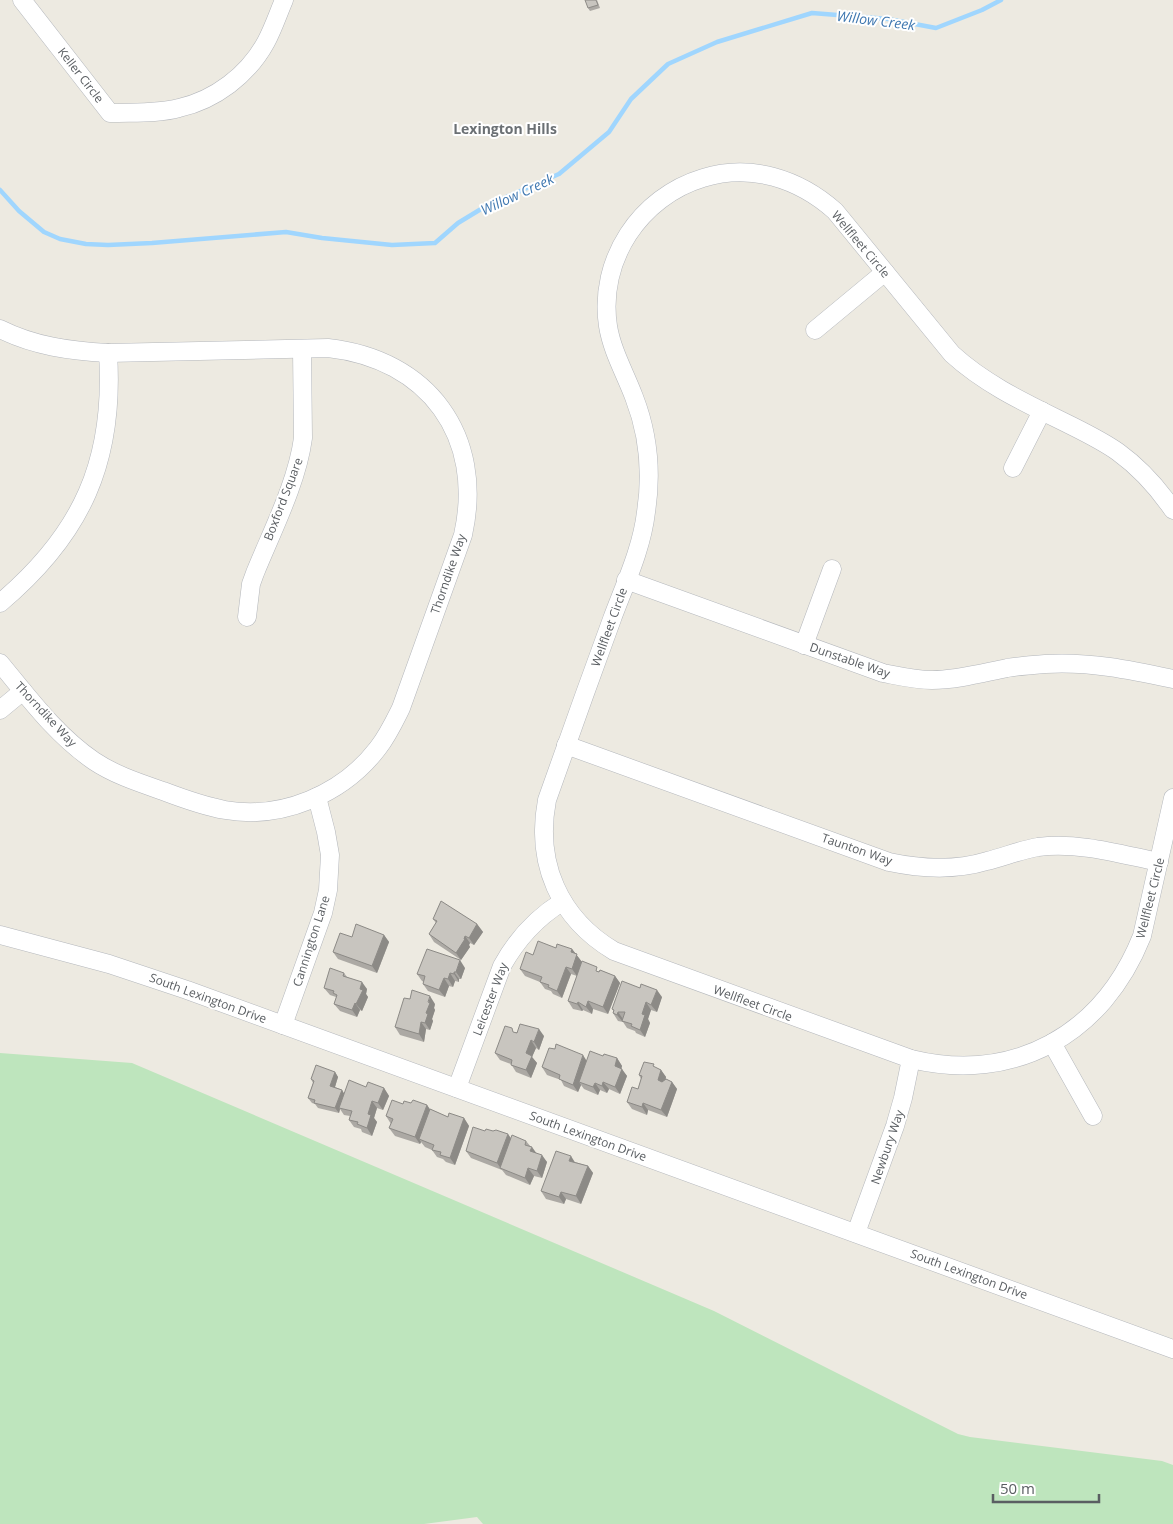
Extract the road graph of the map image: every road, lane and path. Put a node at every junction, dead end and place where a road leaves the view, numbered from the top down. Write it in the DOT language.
graph roads {
  1 [pos="22,0"];
  2 [pos="284,0"];
  3 [pos="885,272"];
  4 [pos="0,329"];
  5 [pos="815,330"];
  6 [pos="302,349"];
  7 [pos="108,353"];
  8 [pos="1042,411"];
  9 [pos="1013,468"];
  10 [pos="1173,510"];
  11 [pos="832,568"];
  12 [pos="626,580"];
  13 [pos="0,604"];
  14 [pos="247,617"];
  15 [pos="804,645"];
  16 [pos="0,663"];
  17 [pos="1173,679"];
  18 [pos="23,691"];
  19 [pos="0,710"];
  20 [pos="566,745"];
  21 [pos="317,797"];
  22 [pos="1173,798"];
  23 [pos="1159,862"];
  24 [pos="562,902"];
  25 [pos="0,935"];
  26 [pos="283,1025"];
  27 [pos="1052,1043"];
  28 [pos="911,1059"];
  29 [pos="457,1088"];
  30 [pos="1093,1116"];
  31 [pos="856,1233"];
  32 [pos="1173,1349"];
  1 -- 2 [label="street, Keller Circle"];
  3 -- 5 [label="street"];
  3 -- 8 [label="street, Wellfleet Circle"];
  3 -- 12 [label="street, Wellfleet Circle"];
  4 -- 7 [label="street, Thorndike Way"];
  6 -- 7 [label="street, Thorndike Way"];
  6 -- 14 [label="street, Boxford Square"];
  6 -- 21 [label="street, Thorndike Way"];
  7 -- 13 [label="street"];
  8 -- 9 [label="street"];
  8 -- 10 [label="street, Wellfleet Circle"];
  11 -- 15 [label="street"];
  12 -- 15 [label="street, Dunstable Way"];
  12 -- 20 [label="street, Wellfleet Circle"];
  15 -- 17 [label="street, Dunstable Way"];
  16 -- 18 [label="street, Thorndike Way"];
  18 -- 19 [label="street"];
  18 -- 21 [label="street, Thorndike Way"];
  20 -- 23 [label="street, Taunton Way"];
  20 -- 24 [label="street, Wellfleet Circle"];
  21 -- 26 [label="street, Cannington Lane"];
  22 -- 23 [label="street, Wellfleet Circle"];
  23 -- 27 [label="street, Wellfleet Circle"];
  24 -- 28 [label="street, Wellfleet Circle"];
  24 -- 29 [label="street, Leicester Way"];
  25 -- 26 [label="street, South Lexington Drive"];
  26 -- 29 [label="street, South Lexington Drive"];
  27 -- 28 [label="street, Wellfleet Circle"];
  27 -- 30 [label="street"];
  28 -- 31 [label="street, Newbury Way"];
  29 -- 31 [label="street, South Lexington Drive"];
  31 -- 32 [label="street, South Lexington Drive"];
}
